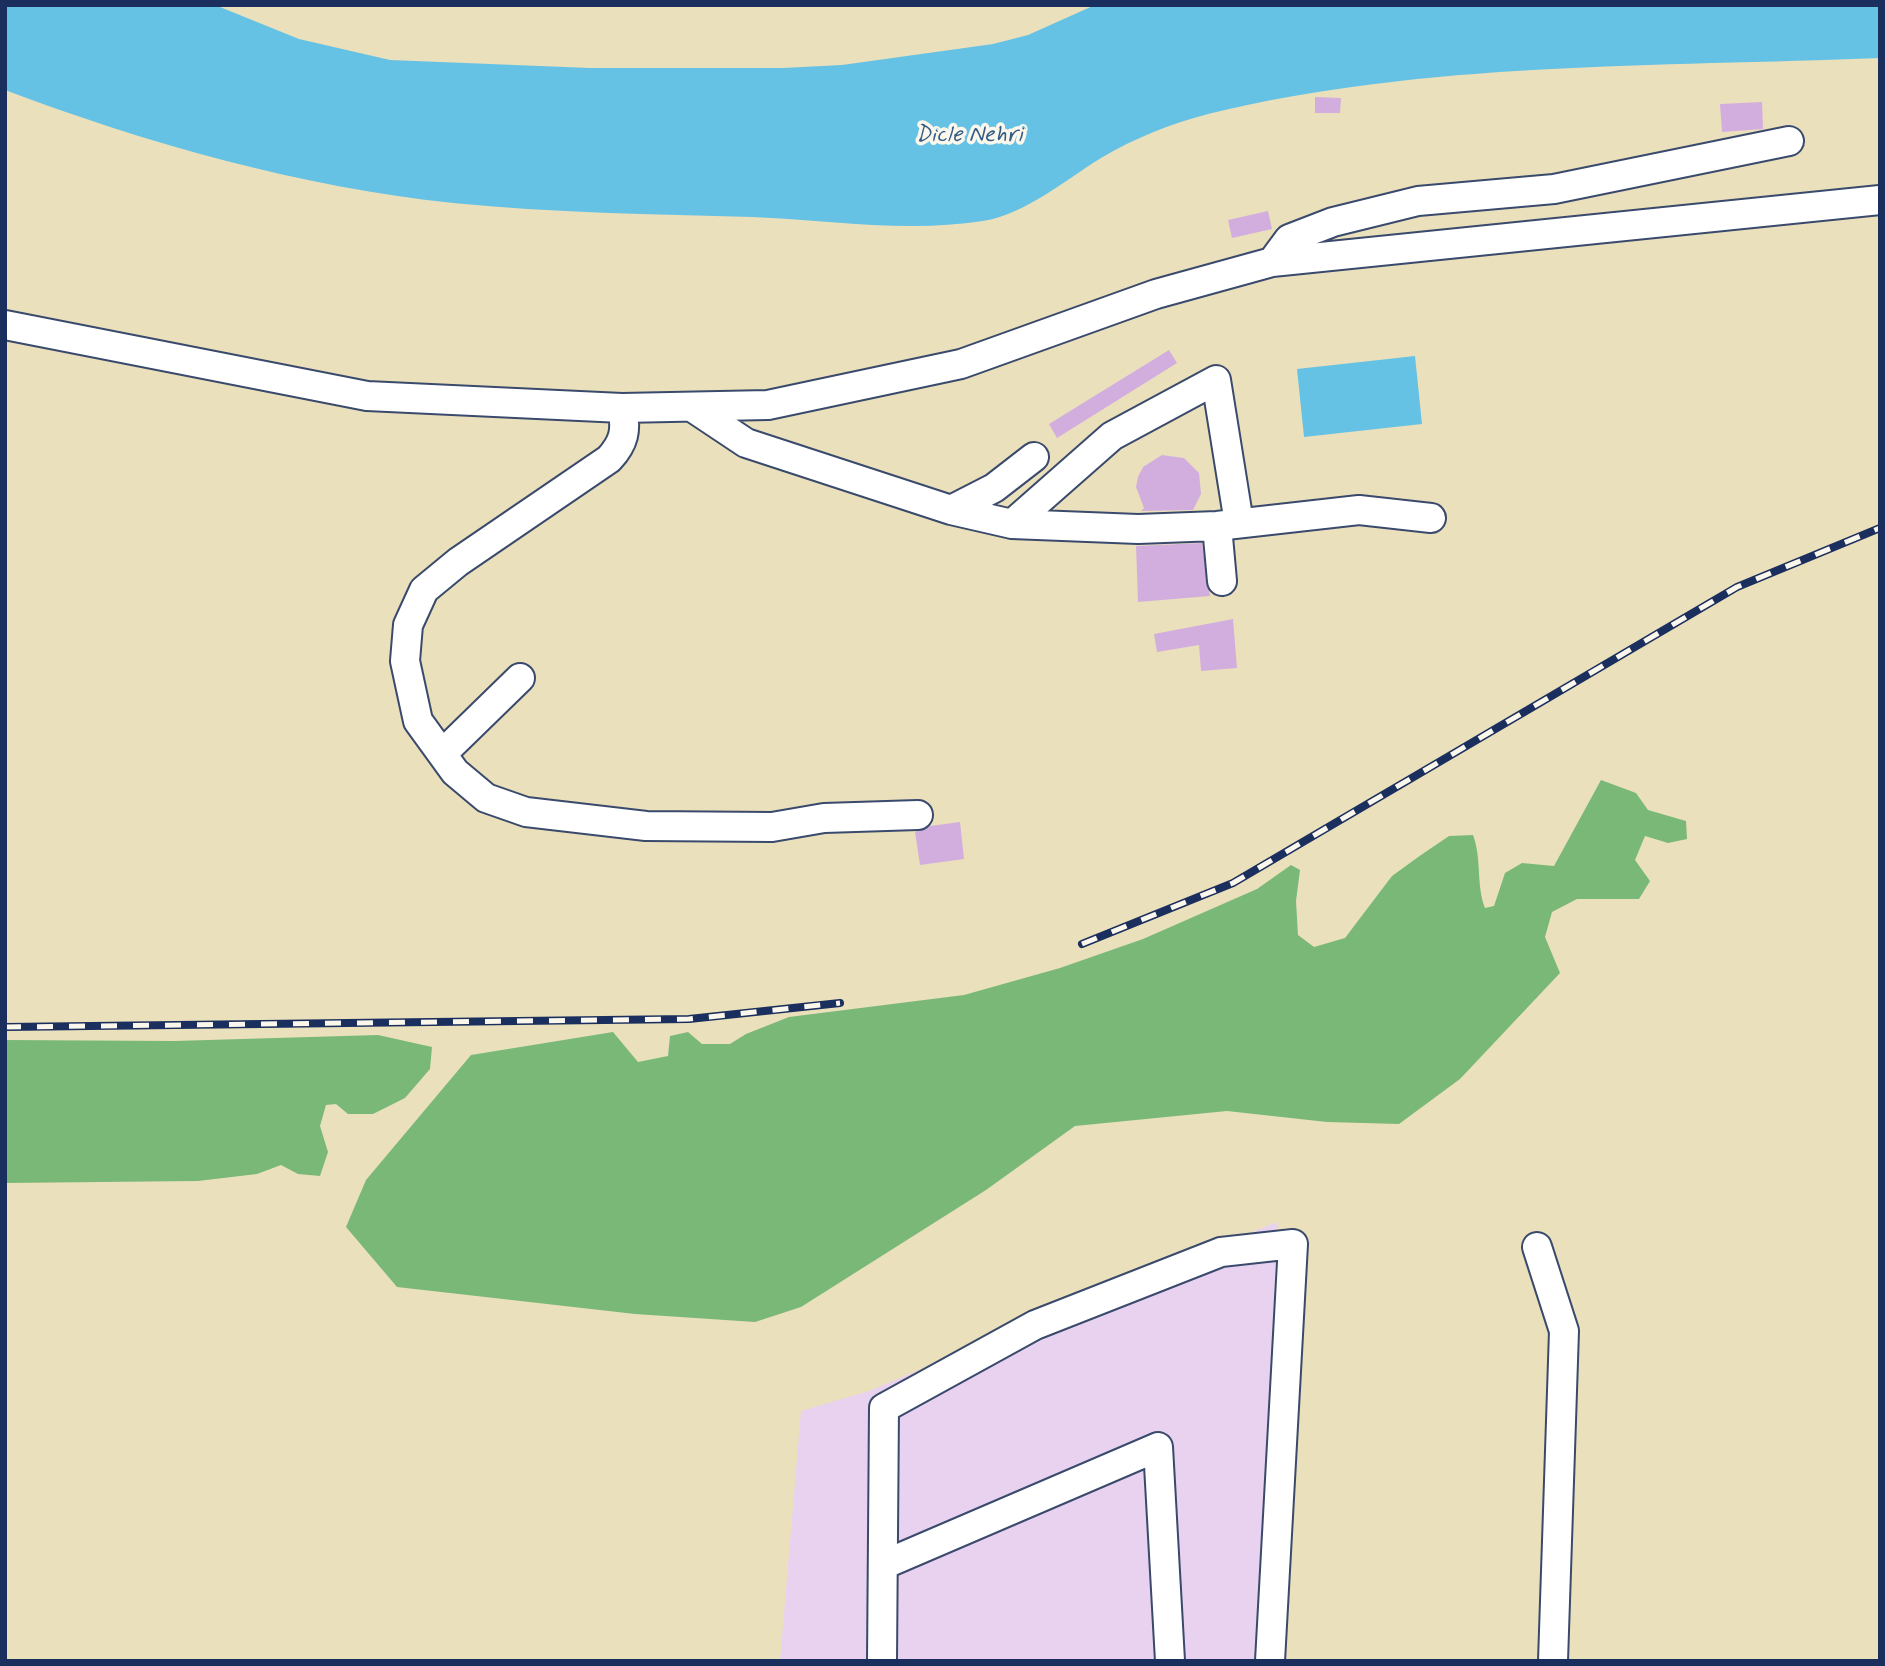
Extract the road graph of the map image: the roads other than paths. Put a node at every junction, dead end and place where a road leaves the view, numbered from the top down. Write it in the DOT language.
graph roads {
  1 [pos="1789,141"];
  2 [pos="1880,200"];
  3 [pos="1272,262"];
  4 [pos="5,325"];
  5 [pos="692,407"];
  6 [pos="622,408"];
  7 [pos="1034,457"];
  8 [pos="951,510"];
  9 [pos="1431,517"];
  10 [pos="1012,524"];
  11 [pos="1228,525"];
  12 [pos="1222,582"];
  13 [pos="520,678"];
  14 [pos="442,754"];
  15 [pos="918,815"];
  16 [pos="1537,1247"];
  17 [pos="883,1565"];
  18 [pos="882,1661"];
  19 [pos="1170,1661"];
  20 [pos="1270,1661"];
  21 [pos="1553,1661"];
  1 -- 3 [label="street"];
  2 -- 3 [label="street"];
  3 -- 5 [label="street"];
  4 -- 6 [label="street"];
  5 -- 6 [label="street"];
  5 -- 8 [label="street"];
  6 -- 14 [label="street"];
  7 -- 8 [label="street"];
  8 -- 10 [label="street"];
  9 -- 11 [label="street"];
  10 -- 11 [label="street"];
  10 -- 11 [label="street"];
  11 -- 12 [label="street"];
  13 -- 14 [label="street"];
  14 -- 15 [label="street"];
  16 -- 21 [label="street"];
  17 -- 18 [label="street"];
  17 -- 19 [label="street"];
  17 -- 20 [label="street"];
}
